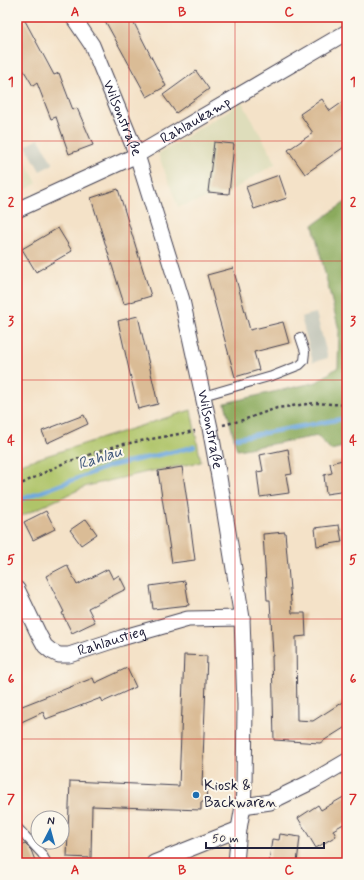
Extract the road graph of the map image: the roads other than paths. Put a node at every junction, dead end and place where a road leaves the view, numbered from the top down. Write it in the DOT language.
graph roads {
  1 [pos="73,17"];
  2 [pos="347,32"];
  3 [pos="137,155"];
  4 [pos="17,210"];
  5 [pos="300,337"];
  6 [pos="203,396"];
  7 [pos="17,589"];
  8 [pos="242,618"];
  9 [pos="347,761"];
  10 [pos="243,806"];
  11 [pos="17,827"];
  12 [pos="239,829"];
  13 [pos="46,863"];
  14 [pos="154,863"];
  15 [pos="236,863"];
  1 -- 3 [label="street, Wilsonstraße"];
  2 -- 3 [label="street, Rahlaukamp"];
  3 -- 4 [label="street, Rahlaukamp"];
  3 -- 6 [label="street, Wilsonstraße"];
  5 -- 6 [label="lane"];
  6 -- 8 [label="street, Wilsonstraße"];
  7 -- 8 [label="street, Rahlaustieg"];
  8 -- 10 [label="street, Wilsonstraße"];
  9 -- 10 [label="street"];
  10 -- 12 [label="street, Wilsonstraße"];
  11 -- 13 [label="lane"];
  12 -- 14 [label="street"];
  12 -- 15 [label="street, Wilsonstraße"];
}
